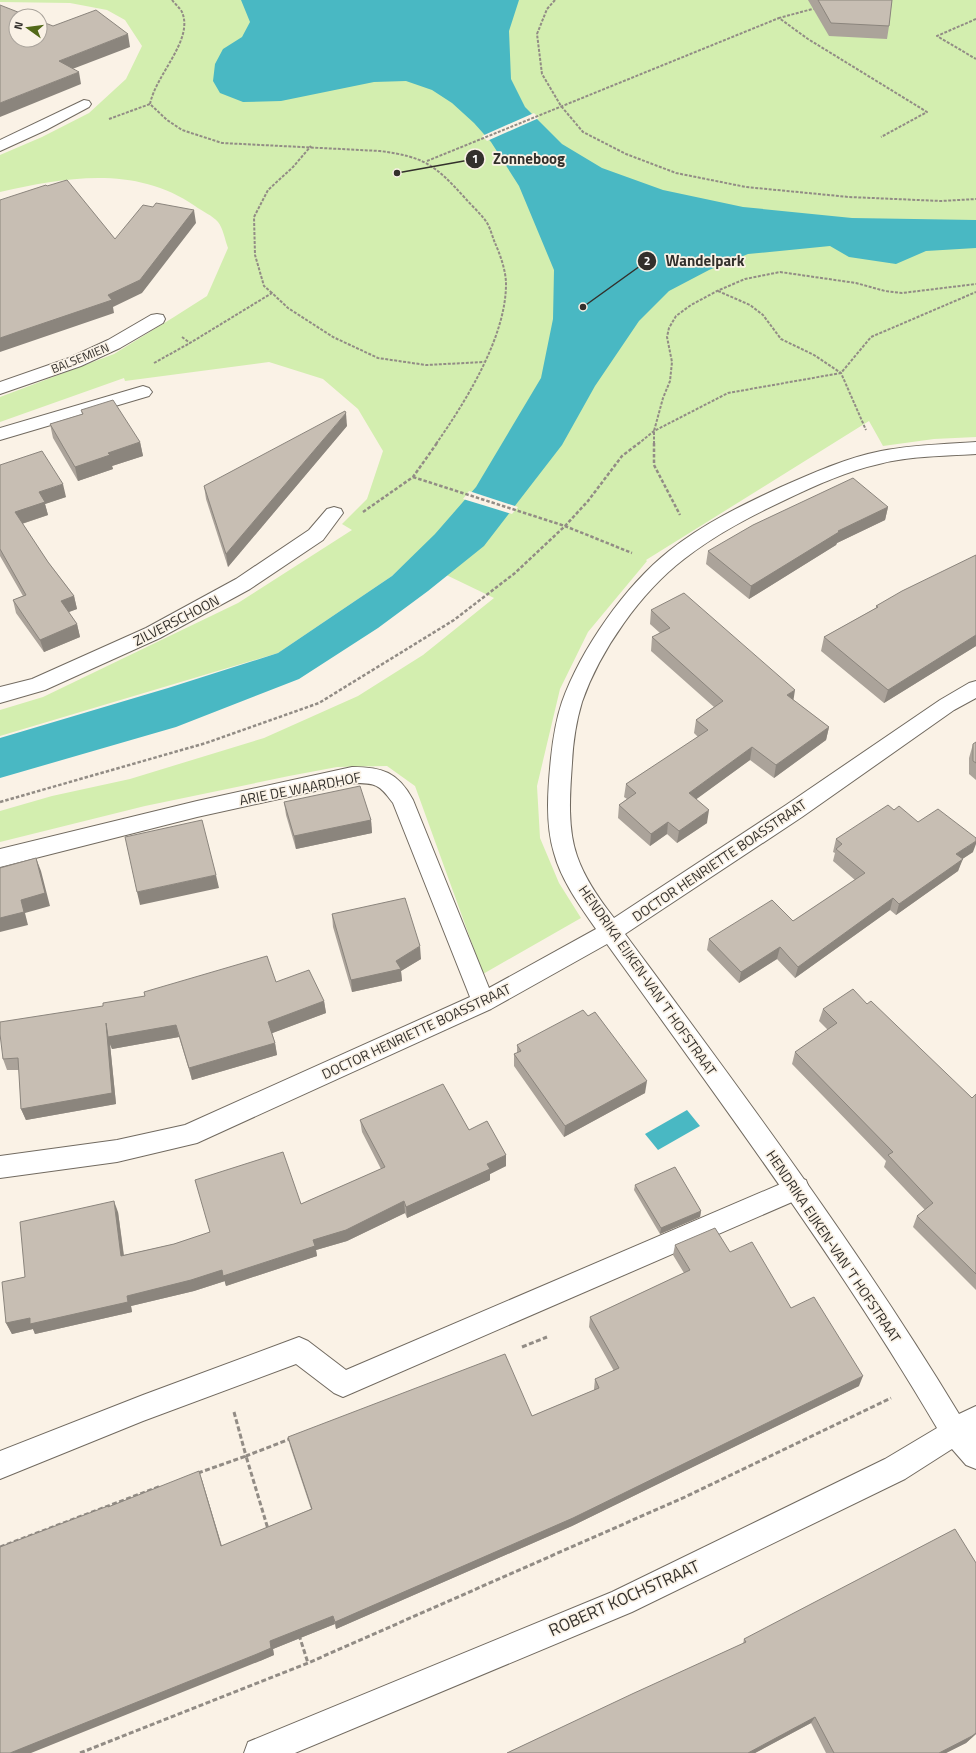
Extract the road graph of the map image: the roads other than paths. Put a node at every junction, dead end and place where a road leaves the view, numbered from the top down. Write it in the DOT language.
graph roads {
  1 [pos="84,104"];
  2 [pos="0,146"];
  3 [pos="157,320"];
  4 [pos="0,388"];
  5 [pos="142,392"];
  6 [pos="0,434"];
  7 [pos="976,448"];
  8 [pos="334,514"];
  9 [pos="976,688"];
  10 [pos="0,695"];
  11 [pos="0,858"];
  12 [pos="612,931"];
  13 [pos="483,1002"];
  14 [pos="0,1167"];
  15 [pos="797,1188"];
  16 [pos="966,1426"];
  17 [pos="976,1455"];
  18 [pos="0,1465"];
  19 [pos="259,1753"];
  1 -- 2 [label="street"];
  3 -- 4 [label="street, BALSEMIEN"];
  5 -- 6 [label="street"];
  7 -- 12 [label="street, HENDRIKA EIJKEN-VAN 'T HOFSTRAAT"];
  8 -- 10 [label="street, ZILVERSCHOON"];
  9 -- 12 [label="street, DOCTOR HENRIETTE BOASSTRAAT"];
  11 -- 13 [label="street, ARIE DE WAARDHOF"];
  12 -- 13 [label="street, DOCTOR HENRIETTE BOASSTRAAT"];
  12 -- 15 [label="street, HENDRIKA EIJKEN-VAN 'T HOFSTRAAT"];
  13 -- 14 [label="street, DOCTOR HENRIETTE BOASSTRAAT"];
  15 -- 16 [label="street, HENDRIKA EIJKEN-VAN 'T HOFSTRAAT"];
  15 -- 18 [label="street"];
  16 -- 17 [label="street, HENDRIKA EIJKEN-VAN 'T HOFSTRAAT"];
  16 -- 19 [label="street, ROBERT KOCHSTRAAT"];
}
